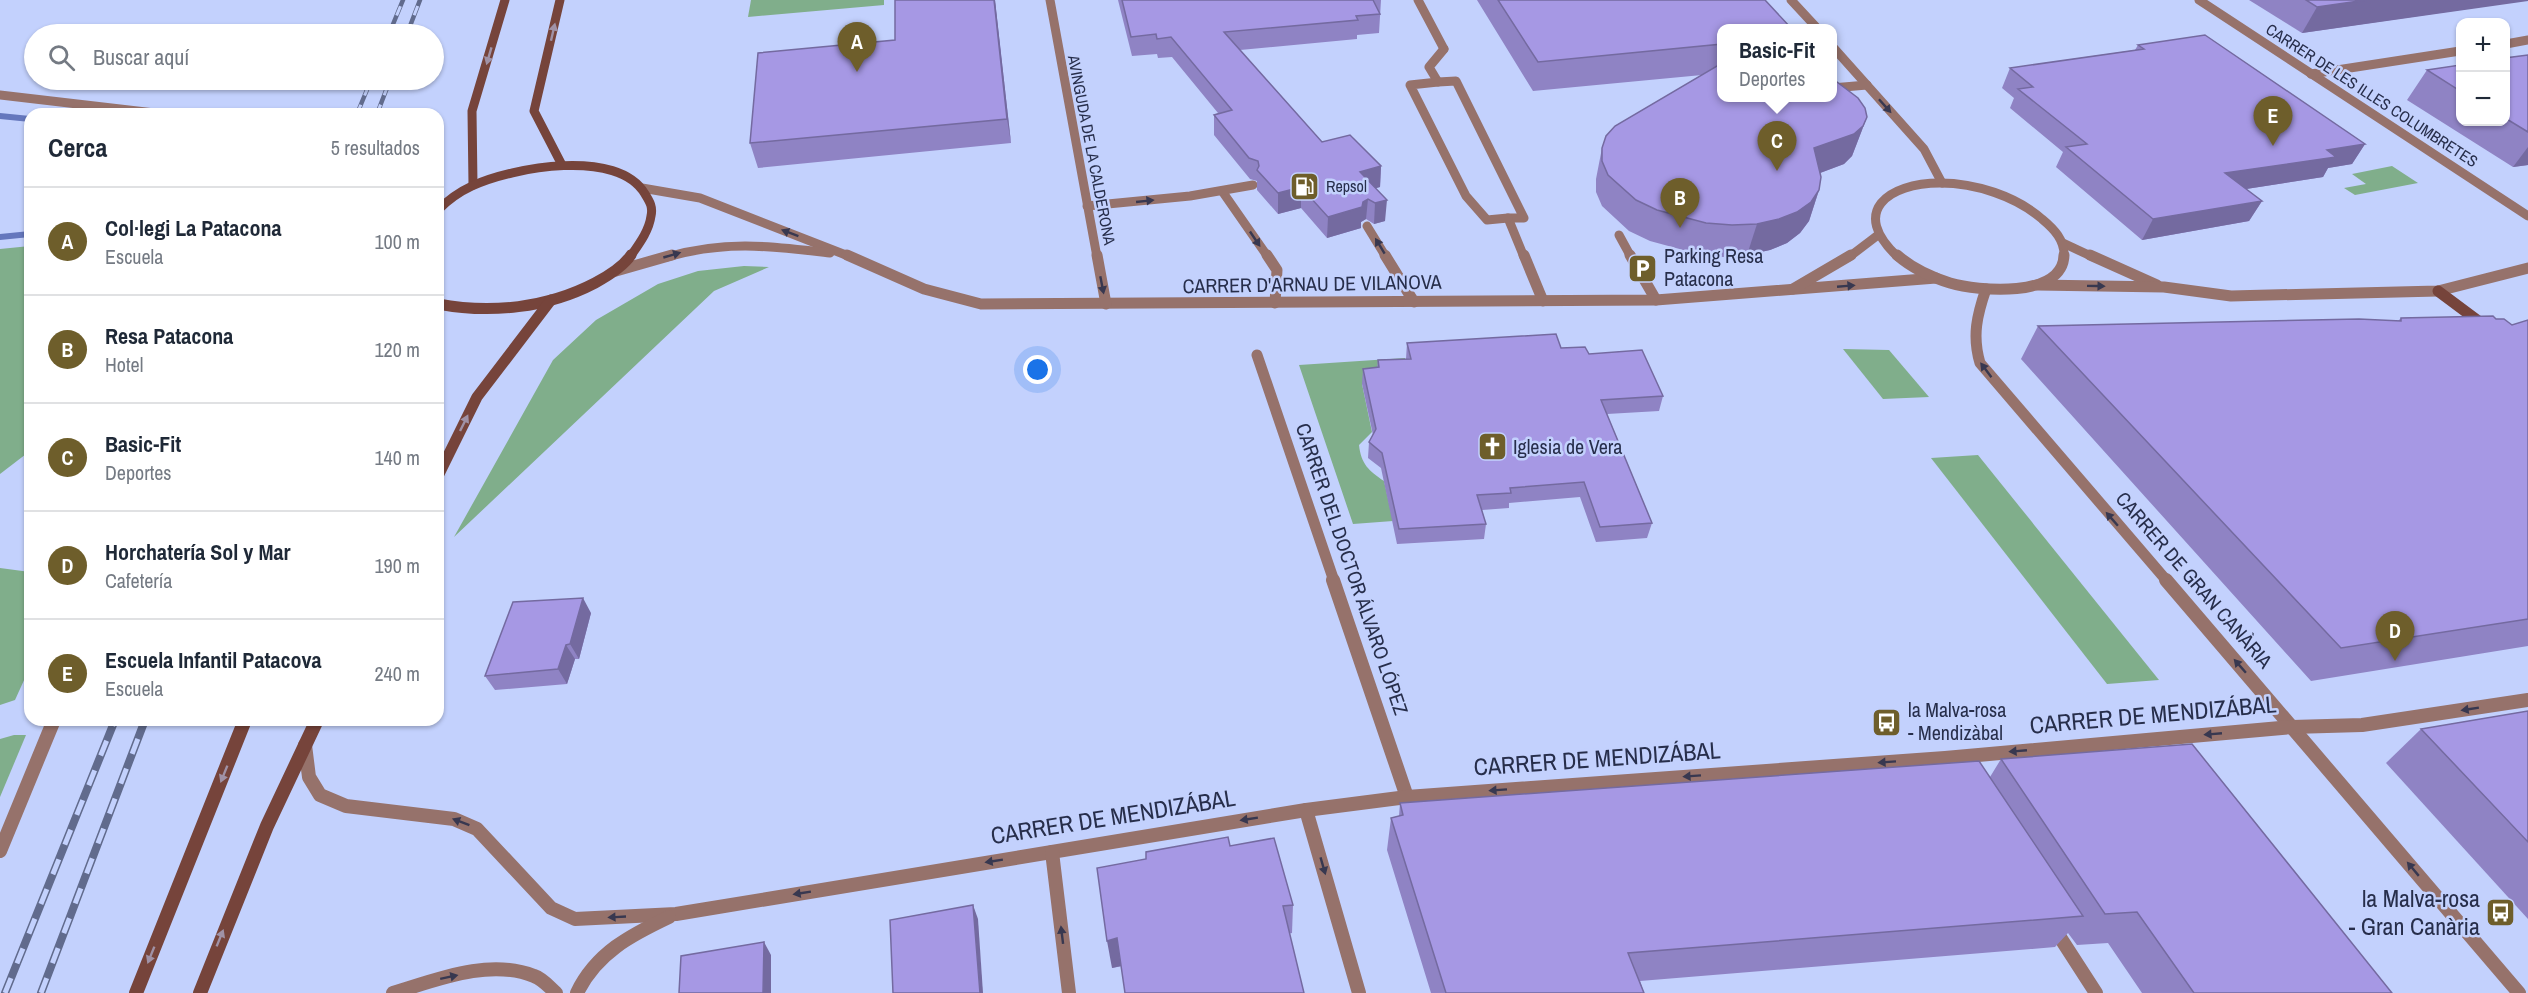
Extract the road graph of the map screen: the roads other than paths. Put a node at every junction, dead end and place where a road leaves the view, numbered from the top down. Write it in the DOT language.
graph roads {
  1 [pos="505,0"];
  2 [pos="560,0"];
  3 [pos="1050,0"];
  4 [pos="1418,0"];
  5 [pos="1791,0"];
  6 [pos="2199,0"];
  7 [pos="1813,24"];
  8 [pos="2528,40"];
  9 [pos="2510,43"];
  10 [pos="1837,51"];
  11 [pos="2456,52"];
  12 [pos="2311,74"];
  13 [pos="1438,82"];
  14 [pos="1867,85"];
  15 [pos="1837,88"];
  16 [pos="0,95"];
  17 [pos="112,108"];
  18 [pos="562,165"];
  19 [pos="1942,183"];
  20 [pos="473,185"];
  21 [pos="1253,185"];
  22 [pos="642,188"];
  23 [pos="1222,190"];
  24 [pos="444,206"];
  25 [pos="1087,206"];
  26 [pos="2528,216"];
  27 [pos="1508,218"];
  28 [pos="1367,226"];
  29 [pos="1619,235"];
  30 [pos="1878,235"];
  31 [pos="2063,243"];
  32 [pos="845,254"];
  33 [pos="2528,268"];
  34 [pos="616,272"];
  35 [pos="1936,278"];
  36 [pos="2037,285"];
  37 [pos="2164,287"];
  38 [pos="1986,289"];
  39 [pos="1788,291"];
  40 [pos="2438,291"];
  41 [pos="551,300"];
  42 [pos="1656,300"];
  43 [pos="1414,302"];
  44 [pos="1542,302"];
  45 [pos="1275,303"];
  46 [pos="1106,304"];
  47 [pos="444,305"];
  48 [pos="2494,332"];
  49 [pos="1257,354"];
  50 [pos="444,464"];
  51 [pos="2526,702"];
  52 [pos="52,726"];
  53 [pos="243,726"];
  54 [pos="314,726"];
  55 [pos="2292,727"];
  56 [pos="305,745"];
  57 [pos="1945,758"];
  58 [pos="1958,777"];
  59 [pos="1407,797"];
  60 [pos="1306,810"];
  61 [pos="0,851"];
  62 [pos="1052,852"];
  63 [pos="676,914"];
  64 [pos="2046,915"];
  65 [pos="136,993"];
  66 [pos="200,993"];
  67 [pos="393,993"];
  68 [pos="556,993"];
  69 [pos="577,993"];
  70 [pos="1069,993"];
  71 [pos="1359,993"];
  72 [pos="2096,993"];
  73 [pos="2519,993"];
  1 -- 20 [label="main road, one-way"];
  18 -- 2 [label="main road, one-way"];
  3 -- 25 [label="street, AVINGUDA DE LA CALDERONA"];
  4 -- 13 [label="street"];
  5 -- 7 [label="street"];
  6 -- 12 [label="street, CARRER DE LES ILLES COLUMBRETES"];
  8 -- 9 [label="street"];
  10 -- 14 [label="street"];
  11 -- 12 [label="street"];
  12 -- 26 [label="street, CARRER DE LES ILLES COLUMBRETES"];
  13 -- 27 [label="street"];
  13 -- 27 [label="street"];
  14 -- 15 [label="street"];
  14 -- 19 [label="street, one-way"];
  16 -- 17 [label="street"];
  18 -- 20 [label="main road"];
  18 -- 22 [label="main road"];
  19 -- 30 [label="street"];
  19 -- 31 [label="street"];
  20 -- 24 [label="main road"];
  21 -- 23 [label="street"];
  32 -- 22 [label="street, CARRER D'ARNAU DE VILANOVA, one-way"];
  22 -- 34 [label="main road"];
  25 -- 23 [label="street, one-way"];
  23 -- 45 [label="street, one-way"];
  25 -- 46 [label="street, AVINGUDA DE LA CALDERONA, one-way"];
  27 -- 44 [label="street"];
  43 -- 28 [label="street, one-way"];
  29 -- 42 [label="street"];
  30 -- 35 [label="street"];
  30 -- 39 [label="street, CARRER D'ARNAU DE VILANOVA"];
  31 -- 36 [label="street"];
  31 -- 37 [label="street"];
  34 -- 32 [label="street, CARRER D'ARNAU DE VILANOVA, one-way"];
  32 -- 46 [label="street, CARRER D'ARNAU DE VILANOVA"];
  33 -- 40 [label="street"];
  34 -- 41 [label="main road"];
  35 -- 38 [label="street"];
  39 -- 35 [label="street, CARRER D'ARNAU DE VILANOVA, one-way"];
  36 -- 37 [label="street, one-way"];
  36 -- 38 [label="street"];
  37 -- 40 [label="street"];
  55 -- 38 [label="street, CARRER DE GRAN CANÀRIA, one-way"];
  39 -- 42 [label="street, CARRER D'ARNAU DE VILANOVA"];
  40 -- 48 [label="main road"];
  41 -- 47 [label="main road"];
  50 -- 41 [label="main road, one-way"];
  42 -- 44 [label="street, CARRER D'ARNAU DE VILANOVA"];
  43 -- 44 [label="street, CARRER D'ARNAU DE VILANOVA"];
  43 -- 45 [label="street, CARRER D'ARNAU DE VILANOVA"];
  45 -- 46 [label="street, CARRER D'ARNAU DE VILANOVA"];
  49 -- 59 [label="street, CARRER DEL DOCTOR ÁLVARO LÓPEZ"];
  51 -- 55 [label="street, CARRER DE MENDIZÁBAL, one-way"];
  52 -- 61 [label="street"];
  53 -- 65 [label="main road, one-way"];
  54 -- 56 [label="main road"];
  55 -- 57 [label="street, CARRER DE MENDIZÁBAL, one-way"];
  73 -- 55 [label="street, CARRER DE GRAN CANÀRIA, one-way"];
  63 -- 56 [label="street, CARRER DE MENDIZÁBAL, one-way"];
  66 -- 56 [label="main road, one-way"];
  57 -- 58 [label="street"];
  57 -- 59 [label="street, CARRER DE MENDIZÁBAL, one-way"];
  59 -- 60 [label="street, CARRER DE MENDIZÁBAL"];
  60 -- 62 [label="street, CARRER DE MENDIZÁBAL, one-way"];
  60 -- 71 [label="street, one-way"];
  62 -- 63 [label="street, CARRER DE MENDIZÁBAL, one-way"];
  70 -- 62 [label="street, one-way"];
  63 -- 69 [label="street, CARRER DE MENDIZÁBAL"];
  64 -- 72 [label="street"];
  67 -- 68 [label="street, one-way"];
}
